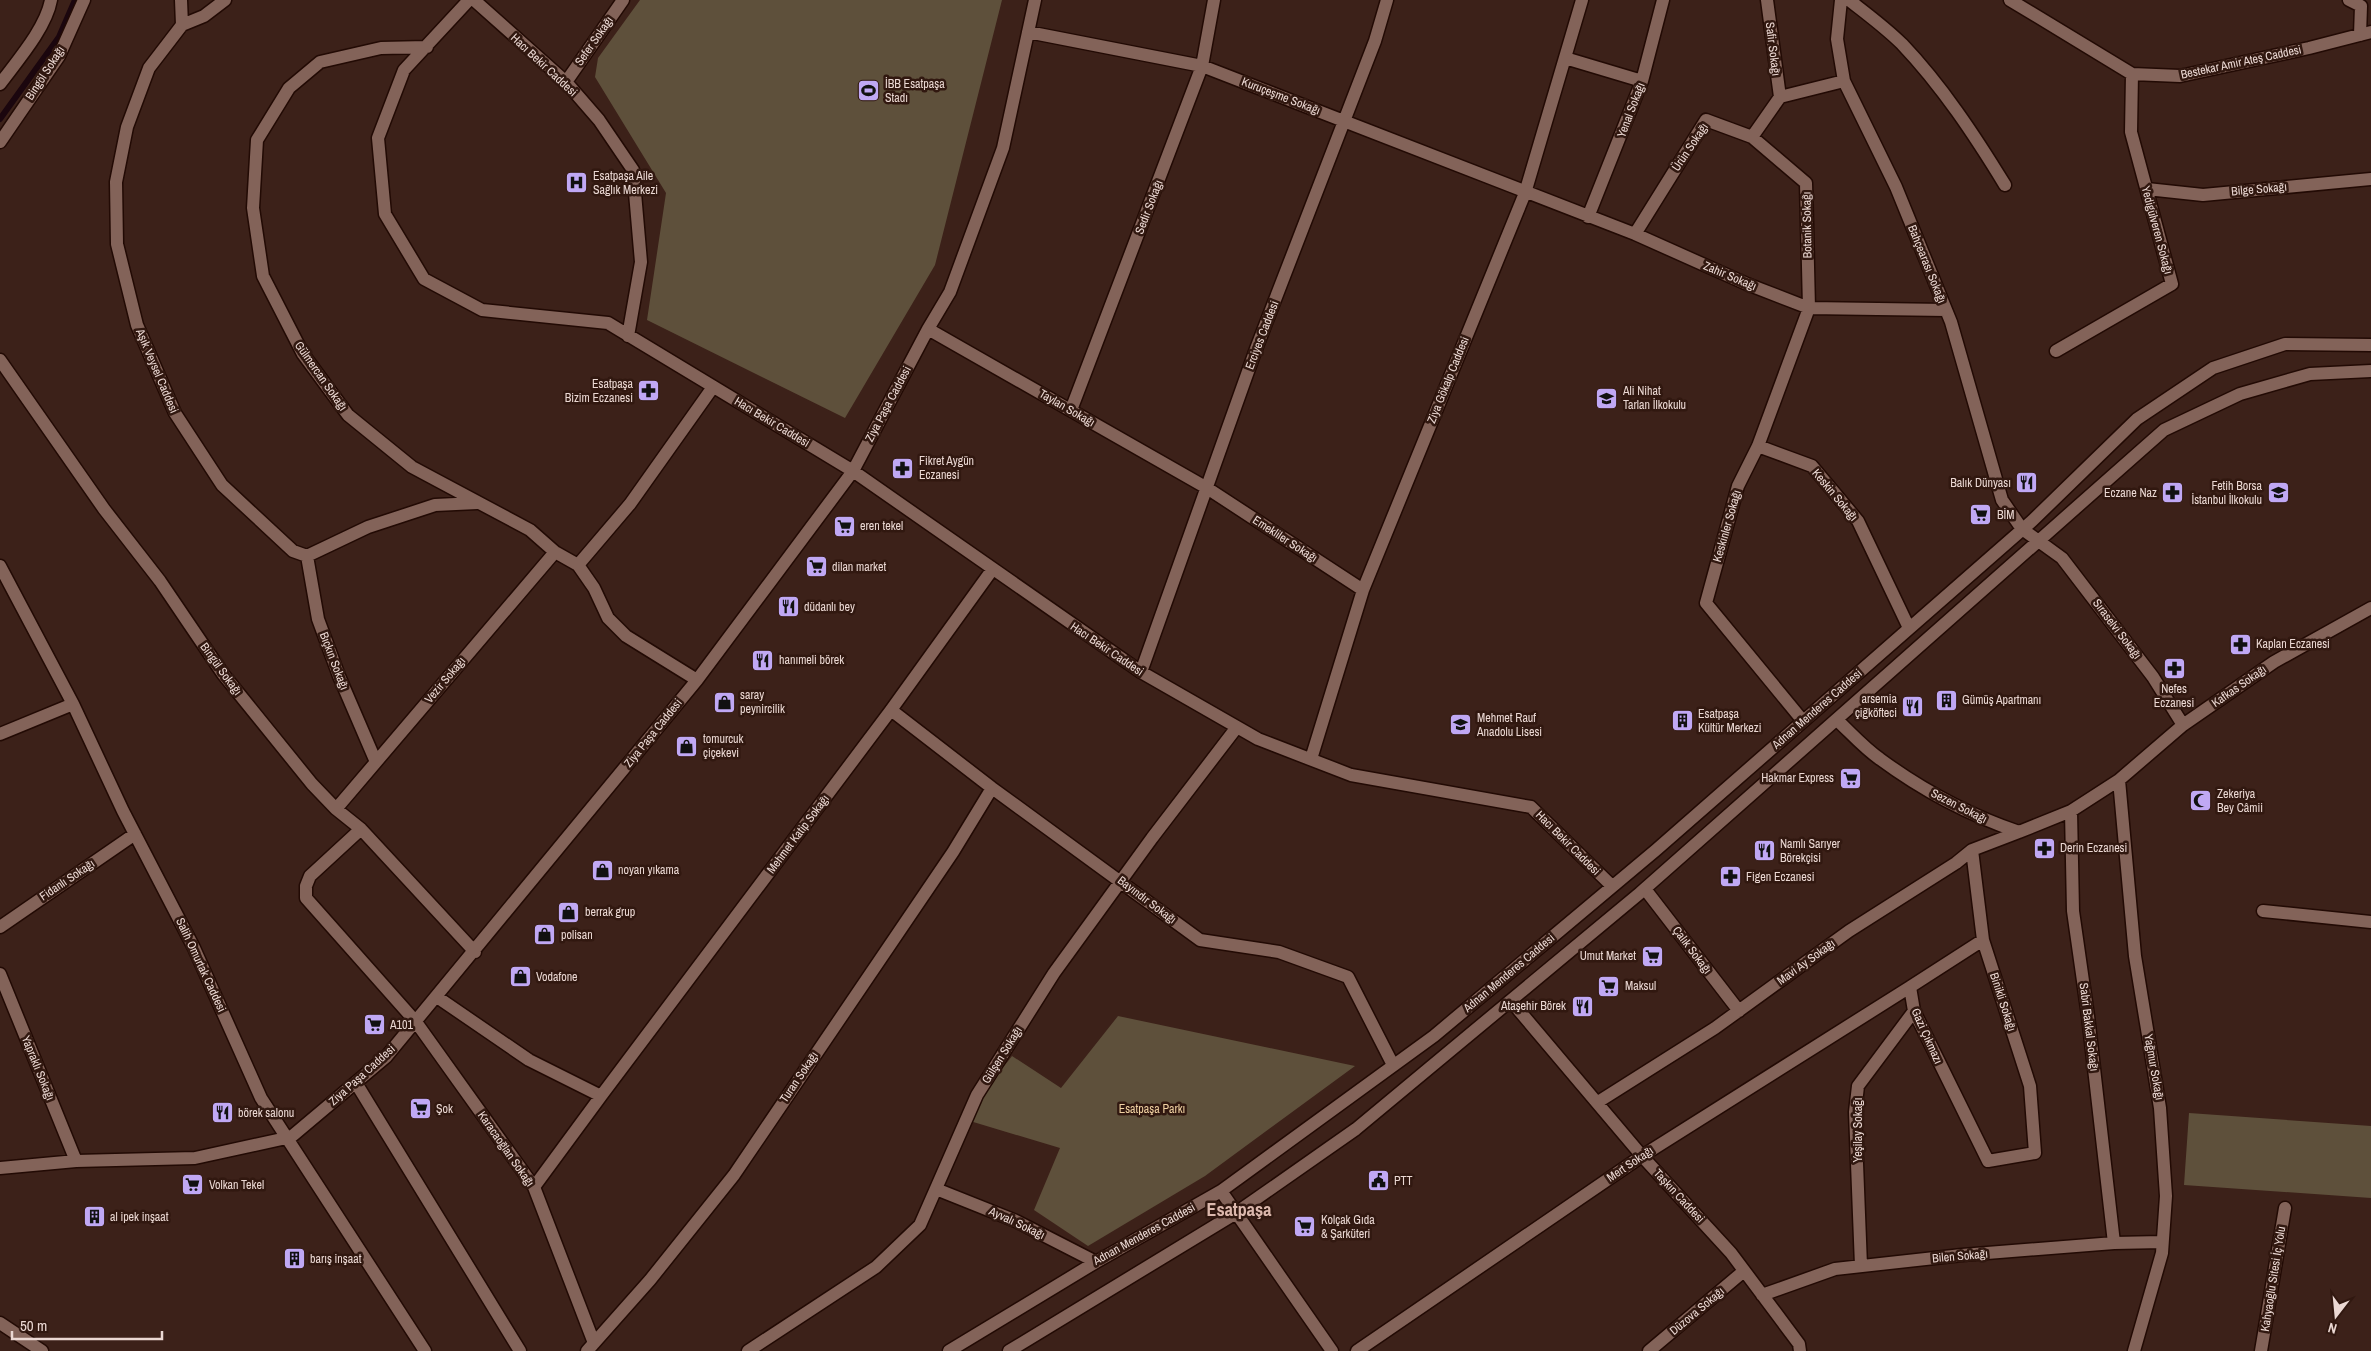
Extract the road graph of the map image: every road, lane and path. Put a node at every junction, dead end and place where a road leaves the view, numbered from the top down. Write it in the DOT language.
graph roads {
  1 [pos="51,0"];
  2 [pos="84,0"];
  3 [pos="182,0"];
  4 [pos="225,0"];
  5 [pos="469,0"];
  6 [pos="474,0"];
  7 [pos="622,0"];
  8 [pos="1035,0"];
  9 [pos="1214,0"];
  10 [pos="1387,0"];
  11 [pos="1582,0"];
  12 [pos="1662,0"];
  13 [pos="1767,0"];
  14 [pos="1841,0"];
  15 [pos="1849,0"];
  16 [pos="2010,0"];
  17 [pos="2357,2"];
  18 [pos="182,25"];
  19 [pos="1028,32"];
  20 [pos="2366,33"];
  21 [pos="427,47"];
  22 [pos="1565,58"];
  23 [pos="1202,66"];
  24 [pos="2132,74"];
  25 [pos="1642,81"];
  26 [pos="1844,81"];
  27 [pos="566,82"];
  28 [pos="0,84"];
  29 [pos="1780,97"];
  30 [pos="1344,121"];
  31 [pos="1752,137"];
  32 [pos="0,142"];
  33 [pos="2371,179"];
  34 [pos="2005,185"];
  35 [pos="2147,189"];
  36 [pos="1525,193"];
  37 [pos="1588,217"];
  38 [pos="1635,234"];
  39 [pos="1809,308"];
  40 [pos="1946,310"];
  41 [pos="928,329"];
  42 [pos="628,336"];
  43 [pos="2371,345"];
  44 [pos="2056,351"];
  45 [pos="0,360"];
  46 [pos="2371,371"];
  47 [pos="713,387"];
  48 [pos="1071,410"];
  49 [pos="1758,446"];
  50 [pos="853,471"];
  51 [pos="1206,488"];
  52 [pos="477,503"];
  53 [pos="2022,529"];
  54 [pos="2039,543"];
  55 [pos="555,552"];
  56 [pos="307,556"];
  57 [pos="578,565"];
  58 [pos="0,566"];
  59 [pos="992,570"];
  60 [pos="1363,590"];
  61 [pos="2371,608"];
  62 [pos="1909,628"];
  63 [pos="1141,672"];
  64 [pos="697,680"];
  65 [pos="73,704"];
  66 [pos="891,710"];
  67 [pos="1837,720"];
  68 [pos="1803,721"];
  69 [pos="2183,725"];
  70 [pos="1237,727"];
  71 [pos="0,734"];
  72 [pos="1311,759"];
  73 [pos="376,762"];
  74 [pos="2119,780"];
  75 [pos="992,788"];
  76 [pos="336,809"];
  77 [pos="2072,811"];
  78 [pos="361,828"];
  79 [pos="2019,832"];
  80 [pos="135,834"];
  81 [pos="1972,850"];
  82 [pos="1121,880"];
  83 [pos="1612,886"];
  84 [pos="1645,889"];
  85 [pos="2263,910"];
  86 [pos="2371,922"];
  87 [pos="0,927"];
  88 [pos="1983,940"];
  89 [pos="475,952"];
  90 [pos="0,974"];
  91 [pos="1910,987"];
  92 [pos="437,997"];
  93 [pos="1511,1001"];
  94 [pos="1739,1011"];
  95 [pos="1914,1012"];
  96 [pos="416,1022"];
  97 [pos="1393,1065"];
  98 [pos="356,1083"];
  99 [pos="601,1096"];
  100 [pos="1598,1102"];
  101 [pos="288,1138"];
  102 [pos="1642,1156"];
  103 [pos="76,1161"];
  104 [pos="1988,1161"];
  105 [pos="0,1168"];
  106 [pos="534,1187"];
  107 [pos="936,1189"];
  108 [pos="1221,1191"];
  109 [pos="2284,1208"];
  110 [pos="1236,1213"];
  111 [pos="2162,1242"];
  112 [pos="2114,1243"];
  113 [pos="1096,1262"];
  114 [pos="1861,1266"];
  115 [pos="1744,1271"];
  116 [pos="1762,1295"];
  117 [pos="0,1323"];
  118 [pos="591,1347"];
  119 [pos="42,1351"];
  120 [pos="425,1351"];
  121 [pos="520,1351"];
  122 [pos="748,1351"];
  123 [pos="949,1351"];
  124 [pos="1009,1351"];
  125 [pos="1332,1351"];
  126 [pos="1356,1351"];
  127 [pos="1649,1351"];
  128 [pos="1800,1351"];
  129 [pos="2134,1351"];
  130 [pos="2261,1351"];
  1 -- 28 [label="street"];
  2 -- 32 [label="street, Bingöl Sokağı"];
  3 -- 18 [label="street"];
  4 -- 18 [label="street"];
  5 -- 21 [label="street, Hacı Bekir Caddesi"];
  6 -- 27 [label="street, Hacı Bekir Caddesi"];
  7 -- 27 [label="street, Sefer Sokağı"];
  8 -- 19 [label="street, Ziya Paşa Caddesi"];
  9 -- 23 [label="street, Sedir Sokağı"];
  10 -- 30 [label="street, Erciyes Caddesi"];
  11 -- 22 [label="street, Ziya Gökalp Caddesi"];
  12 -- 25 [label="street, Yenal Sokağı"];
  13 -- 29 [label="street, Safir Sokağı"];
  14 -- 26 [label="street, Bahçearası Sokağı"];
  15 -- 34 [label="street"];
  16 -- 24 [label="street, Bestekar Amir Ateş Caddesi"];
  17 -- 20 [label="street"];
  18 -- 56 [label="street, Aşık Veysel Caddesi"];
  19 -- 23 [label="street, Kuruçeşme Sokağı"];
  19 -- 41 [label="street, Ziya Paşa Caddesi"];
  20 -- 24 [label="street, Bestekar Amir Ateş Caddesi"];
  21 -- 42 [label="street, Hacı Bekir Caddesi"];
  21 -- 52 [label="street, Gülmercan Sokağı"];
  22 -- 25 [label="street"];
  22 -- 36 [label="street, Ziya Gökalp Caddesi"];
  23 -- 30 [label="street, Kuruçeşme Sokağı"];
  23 -- 48 [label="street, Sedir Sokağı"];
  24 -- 35 [label="street, Yedigülveren Sokağı"];
  25 -- 37 [label="street, Yenal Sokağı"];
  26 -- 29 [label="street"];
  26 -- 40 [label="street, Bahçearası Sokağı"];
  27 -- 42 [label="street, Hacı Bekir Caddesi"];
  29 -- 31 [label="street"];
  30 -- 36 [label="street, Kuruçeşme Sokağı"];
  30 -- 51 [label="street, Erciyes Caddesi"];
  31 -- 38 [label="street, Ürün Sokağı"];
  31 -- 39 [label="street, Botanik Sokağı"];
  33 -- 35 [label="street, Bilge Sokağı"];
  35 -- 44 [label="street, Yedigülveren Sokağı"];
  36 -- 37 [label="street, Zahir Sokağı"];
  36 -- 60 [label="street, Ziya Gökalp Caddesi"];
  37 -- 38 [label="street, Zahir Sokağı"];
  38 -- 39 [label="street, Zahir Sokağı"];
  39 -- 40 [label="street, Zahir Sokağı"];
  39 -- 49 [label="street, Keskinler Sokağı"];
  40 -- 53 [label="street, Bahçearası Sokağı"];
  41 -- 48 [label="street, Taylan Sokağı"];
  41 -- 50 [label="street, Ziya Paşa Caddesi"];
  42 -- 47 [label="street, Hacı Bekir Caddesi"];
  43 -- 53 [label="street, Adnan Menderes Caddesi"];
  45 -- 76 [label="street, Bingül Sokağı"];
  46 -- 54 [label="street, Adnan Menderes Caddesi"];
  47 -- 50 [label="street, Hacı Bekir Caddesi"];
  47 -- 57 [label="street"];
  48 -- 51 [label="street, Taylan Sokağı"];
  49 -- 62 [label="street, Keskin Sokağı"];
  49 -- 68 [label="street, Keskinler Sokağı"];
  50 -- 59 [label="street, Hacı Bekir Caddesi"];
  50 -- 64 [label="street, Ziya Paşa Caddesi"];
  51 -- 60 [label="street, Emekliler Sokağı"];
  51 -- 63 [label="street, Erciyes Caddesi"];
  52 -- 55 [label="street, Gülmercan Sokağı"];
  52 -- 56 [label="street"];
  53 -- 54 [label="street"];
  53 -- 62 [label="street, Adnan Menderes Caddesi"];
  54 -- 67 [label="street, Adnan Menderes Caddesi"];
  54 -- 69 [label="street, Sıraselvi Sokağı"];
  55 -- 57 [label="street, Gülmercan Sokağı"];
  55 -- 73 [label="street, Vezir Sokağı"];
  56 -- 73 [label="street, Bıçkın Sokağı"];
  57 -- 64 [label="street, Gülmercan Sokağı"];
  58 -- 65 [label="street, Salih Omurtak Caddesi"];
  59 -- 63 [label="street, Hacı Bekir Caddesi"];
  59 -- 66 [label="street, Mehmet Katip Sokağı"];
  60 -- 72 [label="street, Ziya Gökalp Caddesi"];
  61 -- 69 [label="street, Kafkas Sokağı"];
  62 -- 68 [label="street, Adnan Menderes Caddesi"];
  63 -- 70 [label="street, Hacı Bekir Caddesi"];
  64 -- 89 [label="street, Ziya Paşa Caddesi"];
  65 -- 71 [label="street"];
  65 -- 80 [label="street, Salih Omurtak Caddesi"];
  66 -- 75 [label="street, Bayındır Sokağı"];
  66 -- 99 [label="street, Mehmet Katip Sokağı"];
  67 -- 79 [label="street, Sezen Sokağı"];
  67 -- 84 [label="street, Adnan Menderes Caddesi"];
  68 -- 83 [label="street, Adnan Menderes Caddesi"];
  69 -- 74 [label="street, Kafkas Sokağı"];
  70 -- 72 [label="street, Hacı Bekir Caddesi"];
  70 -- 82 [label="street, Gülşen Sokağı"];
  72 -- 83 [label="street, Hacı Bekir Caddesi"];
  73 -- 76 [label="street, Vezir Sokağı"];
  74 -- 77 [label="street"];
  74 -- 111 [label="street, Yağmur Sokağı"];
  75 -- 82 [label="street, Bayındır Sokağı"];
  75 -- 118 [label="street, Turan Sokağı"];
  76 -- 78 [label="street, Bingül Sokağı"];
  77 -- 79 [label="street"];
  77 -- 112 [label="street, Sabri Bakkal Sokağı"];
  78 -- 89 [label="street, Bingül Sokağı"];
  78 -- 96 [label="street, Karacaoğlan Sokağı"];
  79 -- 81 [label="street, Mavi Ay Sokağı"];
  80 -- 87 [label="street, Fidanlı Sokağı"];
  80 -- 101 [label="street, Salih Omurtak Caddesi"];
  81 -- 88 [label="street, Binikli Sokağı"];
  81 -- 94 [label="street, Mavi Ay Sokağı"];
  82 -- 97 [label="street, Bayındır Sokağı"];
  82 -- 107 [label="street, Gülşen Sokağı"];
  83 -- 97 [label="street, Adnan Menderes Caddesi"];
  84 -- 93 [label="street, Adnan Menderes Caddesi"];
  84 -- 94 [label="street, Çalık Sokağı"];
  85 -- 86 [label="street"];
  88 -- 91 [label="street"];
  88 -- 104 [label="street, Binikli Sokağı"];
  89 -- 92 [label="street, Ziya Paşa Caddesi"];
  90 -- 103 [label="street, Yapraklı Sokağı"];
  91 -- 95 [label="street, Gazi Çıkmazı"];
  91 -- 102 [label="street, Mert Sokağı"];
  92 -- 96 [label="street, Ziya Paşa Caddesi"];
  92 -- 99 [label="street"];
  93 -- 100 [label="street, Taşkın Caddesi"];
  93 -- 110 [label="street, Adnan Menderes Caddesi"];
  94 -- 100 [label="street, Mavi Ay Sokağı"];
  95 -- 104 [label="street, Gazi Çıkmazı"];
  95 -- 114 [label="street, Yeşilay Sokağı"];
  96 -- 98 [label="street, Ziya Paşa Caddesi"];
  96 -- 106 [label="street, Karacaoğlan Sokağı"];
  97 -- 108 [label="street, Adnan Menderes Caddesi"];
  98 -- 101 [label="street, Ziya Paşa Caddesi"];
  98 -- 121 [label="street"];
  99 -- 106 [label="street, Mehmet Katip Sokağı"];
  100 -- 102 [label="street, Taşkın Caddesi"];
  101 -- 103 [label="street, Ziya Paşa Caddesi"];
  101 -- 120 [label="street, Salih Omurtak Caddesi"];
  102 -- 115 [label="street, Taşkın Caddesi"];
  102 -- 126 [label="street, Mert Sokağı"];
  103 -- 105 [label="street, Ziya Paşa Caddesi"];
  106 -- 118 [label="street, Karacaoğlan Sokağı"];
  107 -- 113 [label="street, Ayvalı Sokağı"];
  107 -- 122 [label="street, Gülşen Sokağı"];
  108 -- 110 [label="street"];
  108 -- 113 [label="street, Adnan Menderes Caddesi"];
  109 -- 130 [label="street, Kahyaoğlu Sitesi İç Yolu"];
  110 -- 124 [label="street, Adnan Menderes Caddesi"];
  110 -- 125 [label="street"];
  111 -- 112 [label="street, Bilen Sokağı"];
  111 -- 129 [label="street, Yağmur Sokağı"];
  112 -- 114 [label="street, Bilen Sokağı"];
  113 -- 123 [label="street, Adnan Menderes Caddesi"];
  114 -- 116 [label="street, Bilen Sokağı"];
  115 -- 116 [label="street, Taşkın Caddesi"];
  115 -- 127 [label="street, Düzova Sokağı"];
  116 -- 128 [label="street, Taşkın Caddesi"];
  117 -- 119 [label="street"];
}
